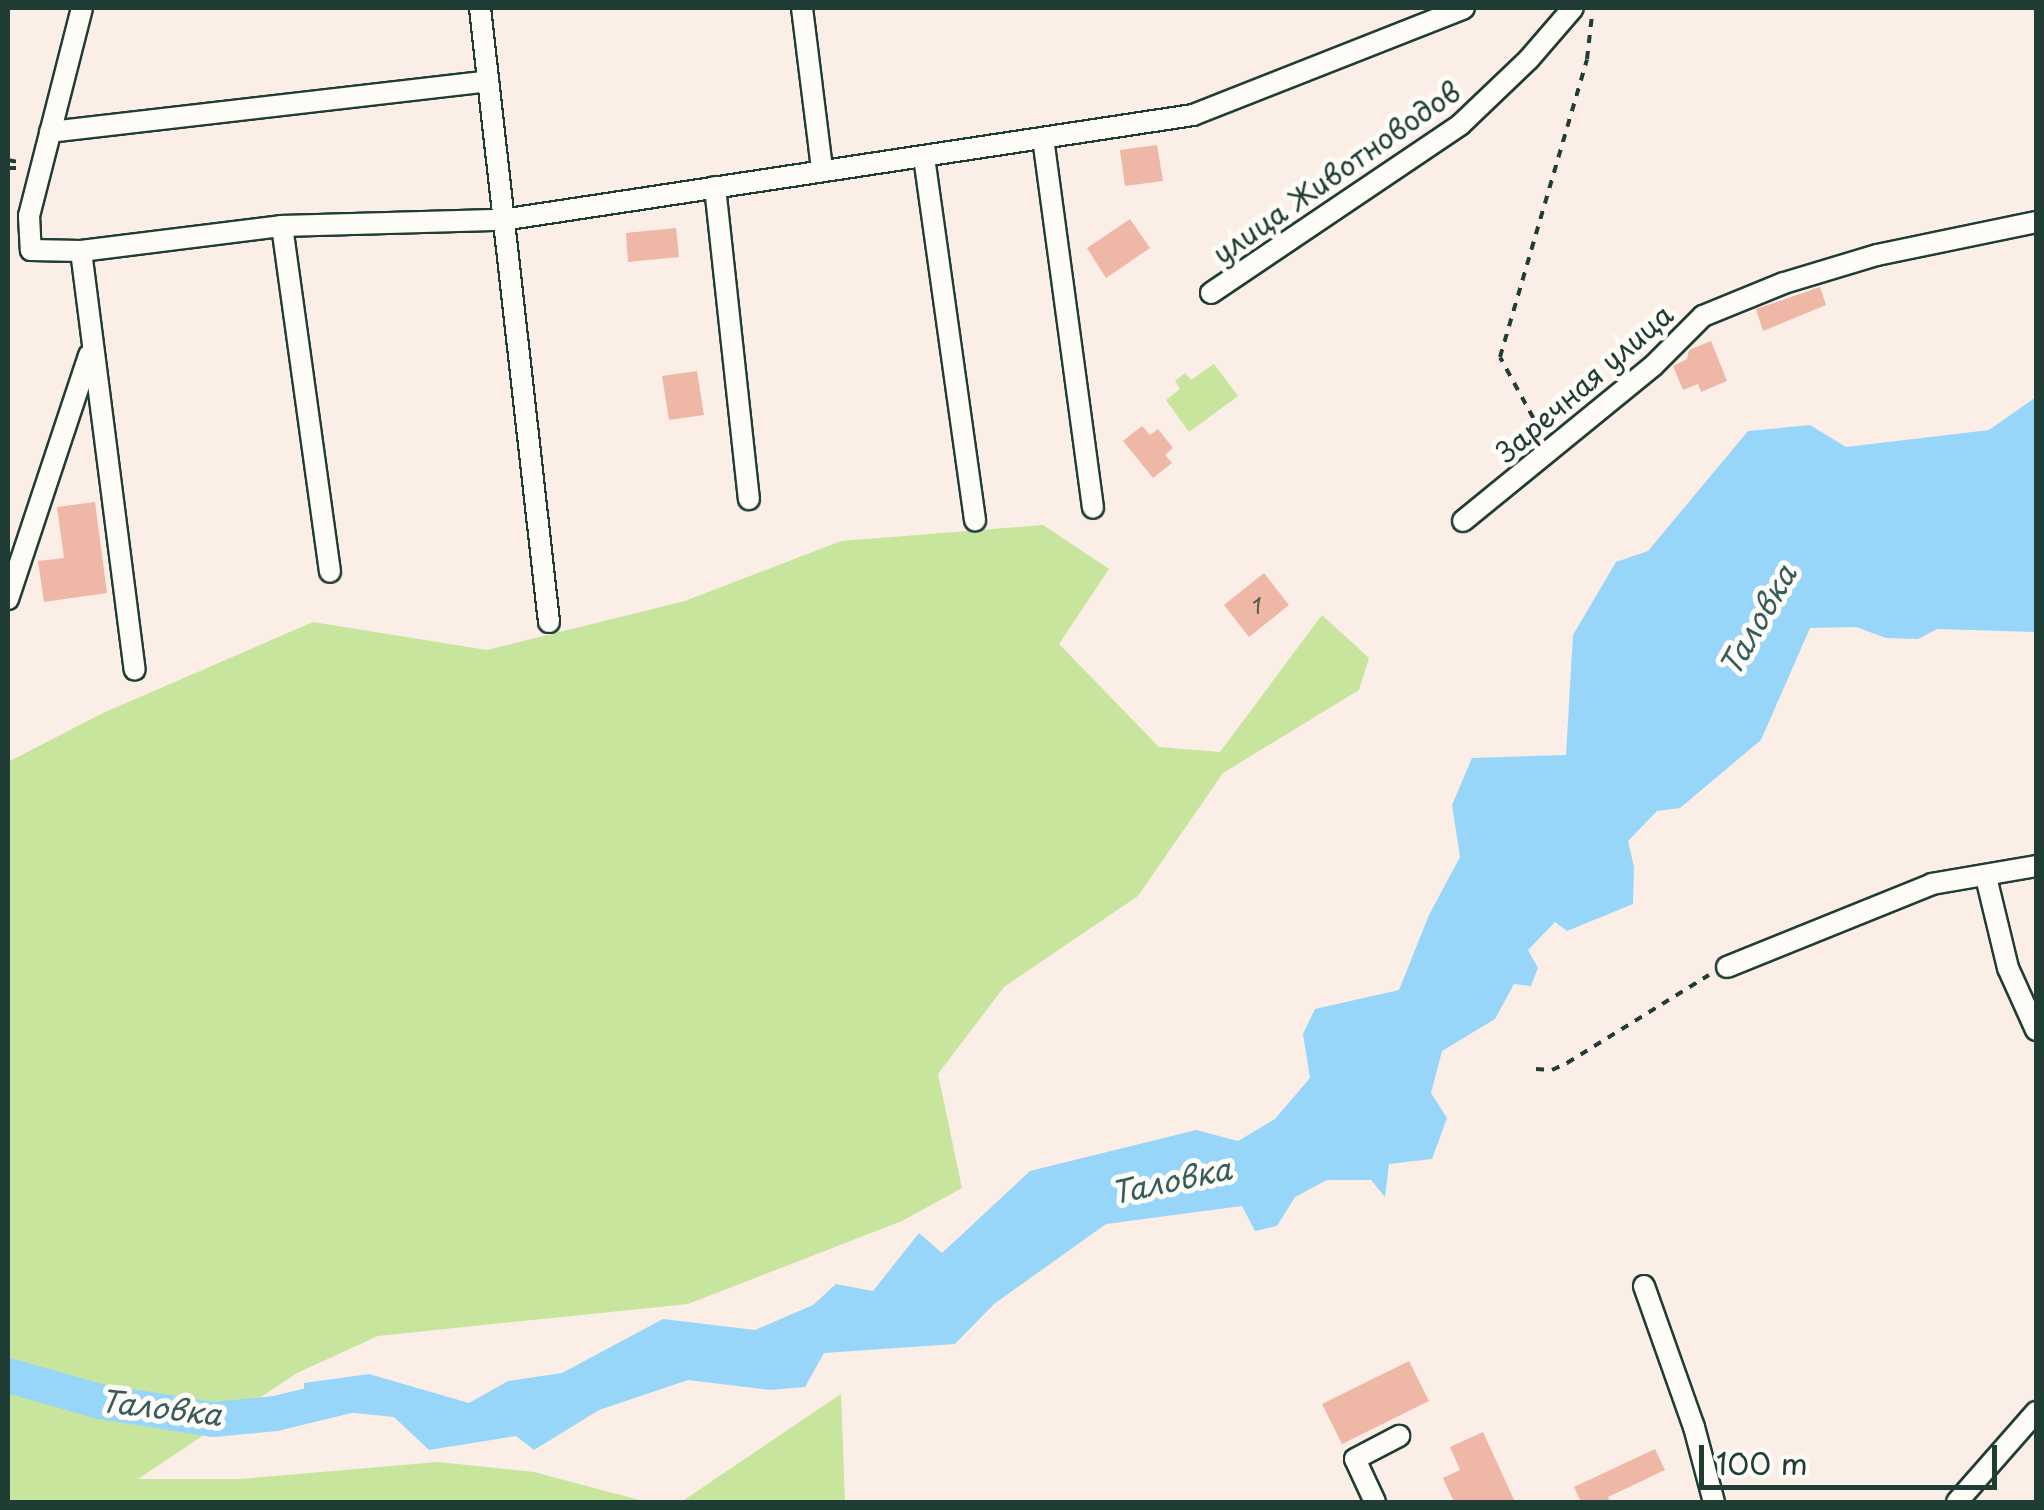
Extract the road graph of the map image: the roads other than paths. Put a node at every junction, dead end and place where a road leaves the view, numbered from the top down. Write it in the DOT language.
graph roads {
  1 [pos="82,8"];
  2 [pos="480,8"];
  3 [pos="802,8"];
  4 [pos="1464,8"];
  5 [pos="1572,8"];
  6 [pos="488,82"];
  7 [pos="50,132"];
  8 [pos="1044,138"];
  9 [pos="924,157"];
  10 [pos="822,169"];
  11 [pos="715,188"];
  12 [pos="502,220"];
  13 [pos="2036,222"];
  14 [pos="282,226"];
  15 [pos="81,251"];
  16 [pos="1211,293"];
  17 [pos="91,350"];
  18 [pos="749,499"];
  19 [pos="1093,508"];
  20 [pos="975,520"];
  21 [pos="1462,521"];
  22 [pos="330,572"];
  23 [pos="8,599"];
  24 [pos="549,622"];
  25 [pos="135,670"];
  26 [pos="2036,866"];
  27 [pos="1986,877"];
  28 [pos="1727,966"];
  29 [pos="2036,1030"];
  30 [pos="1644,1286"];
  31 [pos="2036,1412"];
  32 [pos="1399,1436"];
  33 [pos="1374,1502"];
  34 [pos="1714,1502"];
  35 [pos="1957,1502"];
  1 -- 7 [label="street"];
  2 -- 6 [label="street"];
  3 -- 10 [label="street"];
  4 -- 8 [label="street"];
  5 -- 16 [label="street, улица Животноводов"];
  6 -- 7 [label="street"];
  6 -- 12 [label="street"];
  7 -- 15 [label="street"];
  8 -- 9 [label="street"];
  8 -- 19 [label="street"];
  9 -- 10 [label="street"];
  9 -- 20 [label="street"];
  10 -- 11 [label="street"];
  11 -- 12 [label="street"];
  11 -- 18 [label="street"];
  12 -- 14 [label="street"];
  12 -- 24 [label="street"];
  13 -- 21 [label="street, Заречная улица"];
  14 -- 15 [label="street"];
  14 -- 22 [label="street"];
  15 -- 17 [label="street"];
  17 -- 23 [label="street"];
  17 -- 25 [label="street"];
  26 -- 27 [label="street"];
  27 -- 28 [label="street"];
  27 -- 29 [label="street"];
  30 -- 34 [label="street"];
  31 -- 35 [label="street"];
  32 -- 33 [label="street"];
}
